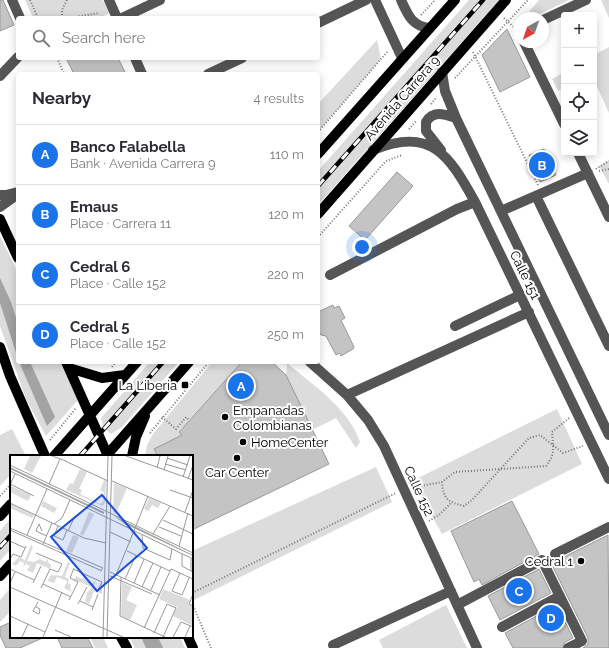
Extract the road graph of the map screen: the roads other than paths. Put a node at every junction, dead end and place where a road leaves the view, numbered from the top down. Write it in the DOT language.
graph roads {
  1 [pos="12,0"];
  2 [pos="109,0"];
  3 [pos="160,0"];
  4 [pos="366,0"];
  5 [pos="375,0"];
  6 [pos="401,0"];
  7 [pos="455,0"];
  8 [pos="506,0"];
  9 [pos="586,0"];
  10 [pos="19,16"];
  11 [pos="116,16"];
  12 [pos="126,16"];
  13 [pos="549,17"];
  14 [pos="320,22"];
  15 [pos="429,28"];
  16 [pos="527,48"];
  17 [pos="402,58"];
  18 [pos="16,59"];
  19 [pos="136,60"];
  20 [pos="238,60"];
  21 [pos="141,72"];
  22 [pos="212,72"];
  23 [pos="442,72"];
  24 [pos="0,76"];
  25 [pos="456,118"];
  26 [pos="562,120"];
  27 [pos="373,150"];
  28 [pos="320,152"];
  29 [pos="580,156"];
  30 [pos="448,160"];
  31 [pos="588,173"];
  32 [pos="16,193"];
  33 [pos="16,194"];
  34 [pos="0,195"];
  35 [pos="536,196"];
  36 [pos="475,202"];
  37 [pos="0,206"];
  38 [pos="501,211"];
  39 [pos="320,212"];
  40 [pos="609,217"];
  41 [pos="0,219"];
  42 [pos="16,254"];
  43 [pos="330,275"];
  44 [pos="520,295"];
  45 [pos="528,312"];
  46 [pos="455,326"];
  47 [pos="609,346"];
  48 [pos="0,347"];
  49 [pos="135,364"];
  50 [pos="187,364"];
  51 [pos="312,364"];
  52 [pos="67,365"];
  53 [pos="125,375"];
  54 [pos="347,395"];
  55 [pos="150,406"];
  56 [pos="91,415"];
  57 [pos="609,435"];
  58 [pos="44,452"];
  59 [pos="55,455"];
  60 [pos="107,455"];
  61 [pos="132,455"];
  62 [pos="609,479"];
  63 [pos="10,505"];
  64 [pos="0,516"];
  65 [pos="609,527"];
  66 [pos="555,554"];
  67 [pos="10,565"];
  68 [pos="0,576"];
  69 [pos="450,591"];
  70 [pos="560,596"];
  71 [pos="457,605"];
  72 [pos="502,627"];
  73 [pos="122,638"];
  74 [pos="188,638"];
  75 [pos="333,645"];
  76 [pos="127,648"];
  77 [pos="193,648"];
  78 [pos="477,648"];
  79 [pos="568,648"];
  1 -- 10 [label="street"];
  2 -- 11 [label="street"];
  3 -- 12 [label="street"];
  4 -- 14 [label="street"];
  5 -- 17 [label="street"];
  6 -- 15 [label="street"];
  7 -- 15 [label="main road, Avenida Carrera 9"];
  8 -- 23 [label="main road, Avenida Carrera 9"];
  9 -- 13 [label="street"];
  15 -- 17 [label="main road, Avenida Carrera 9"];
  16 -- 26 [label="street"];
  17 -- 28 [label="main road, Avenida Carrera 9"];
  18 -- 24 [label="street"];
  19 -- 21 [label="street"];
  20 -- 22 [label="street"];
  23 -- 25 [label="street, Calle 151"];
  23 -- 27 [label="main road, Avenida Carrera 9"];
  25 -- 30 [label="street"];
  25 -- 38 [label="street, Calle 151"];
  27 -- 30 [label="street, Calle 151"];
  27 -- 39 [label="main road, Avenida Carrera 9"];
  29 -- 31 [label="street"];
  30 -- 36 [label="street, Calle 151"];
  31 -- 35 [label="street"];
  31 -- 40 [label="street"];
  32 -- 34 [label="street"];
  33 -- 37 [label="street"];
  35 -- 38 [label="street"];
  35 -- 47 [label="street"];
  36 -- 43 [label="street"];
  36 -- 44 [label="street, Calle 151"];
  38 -- 57 [label="street, Calle 151"];
  41 -- 42 [label="main road"];
  44 -- 45 [label="street, Calle 151"];
  44 -- 46 [label="street"];
  45 -- 54 [label="street"];
  45 -- 62 [label="street, Calle 151"];
  48 -- 58 [label="main road"];
  49 -- 53 [label="main road"];
  50 -- 55 [label="main road"];
  51 -- 54 [label="street, Calle 152"];
  52 -- 53 [label="main road"];
  52 -- 56 [label="main road"];
  53 -- 56 [label="main road"];
  54 -- 69 [label="street, Calle 152"];
  55 -- 60 [label="main road"];
  55 -- 61 [label="main road"];
  56 -- 59 [label="main road"];
  56 -- 60 [label="main road"];
  63 -- 64 [label="main road"];
  65 -- 66 [label="street"];
  67 -- 68 [label="main road"];
  69 -- 71 [label="street, Calle 152"];
  69 -- 75 [label="street"];
  70 -- 71 [label="street"];
  70 -- 72 [label="street"];
  70 -- 79 [label="street"];
  71 -- 78 [label="street, Calle 152"];
  73 -- 76 [label="main road"];
  74 -- 77 [label="main road"];
}
